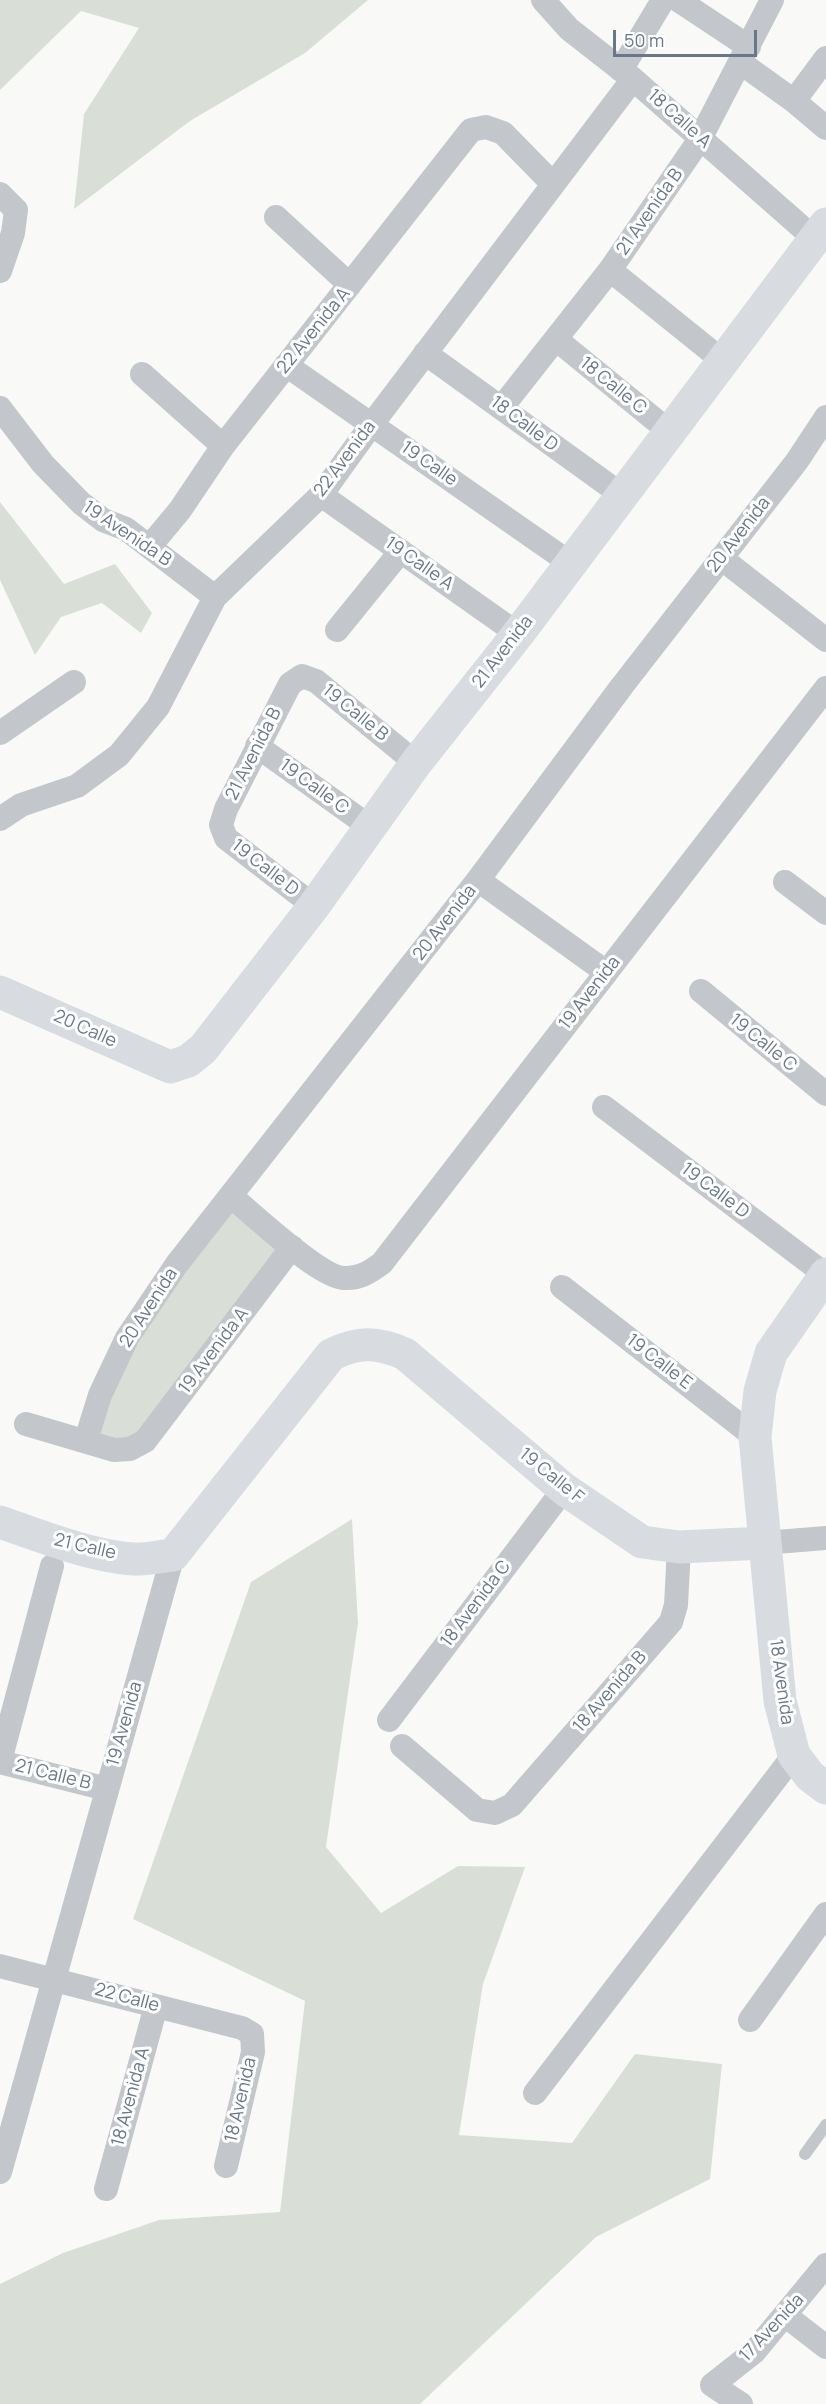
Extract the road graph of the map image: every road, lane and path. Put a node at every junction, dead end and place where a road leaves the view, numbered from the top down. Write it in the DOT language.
graph roads {
  1 [pos="543,0"];
  2 [pos="663,0"];
  3 [pos="678,0"];
  4 [pos="772,0"];
  5 [pos="745,55"];
  6 [pos="826,58"];
  7 [pos="627,74"];
  8 [pos="794,101"];
  9 [pos="826,128"];
  10 [pos="700,139"];
  11 [pos="553,184"];
  12 [pos="0,194"];
  13 [pos="276,217"];
  14 [pos="820,231"];
  15 [pos="610,270"];
  16 [pos="0,271"];
  17 [pos="350,285"];
  18 [pos="557,339"];
  19 [pos="425,353"];
  20 [pos="723,361"];
  21 [pos="286,365"];
  22 [pos="142,375"];
  23 [pos="502,407"];
  24 [pos="0,408"];
  25 [pos="826,417"];
  26 [pos="372,424"];
  27 [pos="670,432"];
  28 [pos="223,446"];
  29 [pos="321,495"];
  30 [pos="622,495"];
  31 [pos="150,546"];
  32 [pos="401,551"];
  33 [pos="721,558"];
  34 [pos="570,563"];
  35 [pos="215,597"];
  36 [pos="336,630"];
  37 [pos="518,634"];
  38 [pos="826,640"];
  39 [pos="74,682"];
  40 [pos="290,684"];
  41 [pos="826,688"];
  42 [pos="0,733"];
  43 [pos="257,746"];
  44 [pos="416,763"];
  45 [pos="0,819"];
  46 [pos="221,825"];
  47 [pos="370,827"];
  48 [pos="478,880"];
  49 [pos="786,882"];
  50 [pos="314,906"];
  51 [pos="826,913"];
  52 [pos="606,972"];
  53 [pos="701,991"];
  54 [pos="0,992"];
  55 [pos="170,1067"];
  56 [pos="826,1094"];
  57 [pos="604,1107"];
  58 [pos="232,1197"];
  59 [pos="292,1247"];
  60 [pos="826,1274"];
  61 [pos="562,1287"];
  62 [pos="362,1343"];
  63 [pos="26,1424"];
  64 [pos="755,1437"];
  65 [pos="86,1440"];
  66 [pos="564,1489"];
  67 [pos="0,1522"];
  68 [pos="826,1538"];
  69 [pos="764,1543"];
  70 [pos="679,1547"];
  71 [pos="172,1555"];
  72 [pos="52,1566"];
  73 [pos="389,1720"];
  74 [pos="402,1746"];
  75 [pos="794,1755"];
  76 [pos="0,1761"];
  77 [pos="826,1788"];
  78 [pos="107,1789"];
  79 [pos="826,1914"];
  80 [pos="0,1966"];
  81 [pos="54,1979"];
  82 [pos="156,2006"];
  83 [pos="750,2020"];
  84 [pos="252,2034"];
  85 [pos="535,2093"];
  86 [pos="826,2126"];
  87 [pos="805,2154"];
  88 [pos="226,2166"];
  89 [pos="0,2172"];
  90 [pos="106,2188"];
  91 [pos="826,2265"];
  92 [pos="786,2316"];
  93 [pos="826,2347"];
  94 [pos="741,2404"];
  1 -- 7 [label="street, 18 Calle A"];
  2 -- 7 [label="street, 22 Avenida"];
  3 -- 5 [label="street"];
  4 -- 5 [label="street, 21 Avenida B"];
  5 -- 8 [label="street"];
  5 -- 10 [label="street, 21 Avenida B"];
  6 -- 8 [label="street"];
  7 -- 10 [label="street, 18 Calle A"];
  7 -- 11 [label="street, 22 Avenida"];
  8 -- 9 [label="street"];
  10 -- 14 [label="street, 18 Calle A"];
  10 -- 15 [label="street, 21 Avenida B"];
  11 -- 17 [label="street, 22 Avenida A"];
  11 -- 19 [label="street, 22 Avenida"];
  12 -- 16 [label="street"];
  13 -- 17 [label="street"];
  14 -- 20 [label="street, 21 Avenida"];
  15 -- 18 [label="street, 21 Avenida B"];
  15 -- 20 [label="street"];
  17 -- 21 [label="street, 22 Avenida A"];
  18 -- 23 [label="street, 21 Avenida B"];
  18 -- 27 [label="street, 18 Calle C"];
  19 -- 23 [label="street, 18 Calle D"];
  19 -- 26 [label="street, 22 Avenida"];
  20 -- 27 [label="street, 21 Avenida"];
  21 -- 26 [label="street, 19 Calle"];
  21 -- 28 [label="street, 22 Avenida A"];
  22 -- 28 [label="street"];
  23 -- 30 [label="street, 18 Calle D"];
  24 -- 31 [label="street, 19 Avenida B"];
  25 -- 33 [label="street, 20 Avenida"];
  26 -- 29 [label="street, 22 Avenida"];
  26 -- 34 [label="street, 19 Calle"];
  27 -- 30 [label="street, 21 Avenida"];
  28 -- 31 [label="street, 22 Avenida A"];
  29 -- 32 [label="street, 19 Calle A"];
  29 -- 35 [label="street, 22 Avenida"];
  30 -- 34 [label="street, 21 Avenida"];
  31 -- 35 [label="street, 19 Avenida B"];
  32 -- 36 [label="street"];
  32 -- 37 [label="street, 19 Calle A"];
  33 -- 38 [label="street"];
  33 -- 48 [label="street, 20 Avenida"];
  34 -- 37 [label="street, 21 Avenida"];
  35 -- 45 [label="street, 22 Avenida"];
  37 -- 44 [label="street, 21 Avenida"];
  39 -- 42 [label="street"];
  40 -- 43 [label="street, 21 Avenida B"];
  40 -- 44 [label="street, 19 Calle B"];
  41 -- 52 [label="street, 19 Avenida"];
  43 -- 46 [label="street, 21 Avenida B"];
  43 -- 47 [label="street, 19 Calle C"];
  44 -- 47 [label="street, 21 Avenida"];
  46 -- 50 [label="street, 19 Calle D"];
  47 -- 50 [label="street, 21 Avenida"];
  48 -- 52 [label="street"];
  48 -- 58 [label="street, 20 Avenida"];
  49 -- 51 [label="street"];
  50 -- 55 [label="street, 21 Avenida"];
  52 -- 59 [label="street, 19 Avenida"];
  53 -- 56 [label="street, 19 Calle C"];
  54 -- 55 [label="street, 20 Calle"];
  57 -- 60 [label="street, 19 Calle D"];
  58 -- 59 [label="street"];
  58 -- 65 [label="street, 20 Avenida"];
  59 -- 65 [label="street, 19 Avenida A"];
  60 -- 64 [label="street, 18 Avenida"];
  61 -- 64 [label="street, 19 Calle E"];
  62 -- 66 [label="street, 19 Calle F"];
  62 -- 71 [label="street, 19 Avenida"];
  63 -- 65 [label="street"];
  64 -- 69 [label="street, 18 Avenida"];
  66 -- 70 [label="street, 19 Calle F"];
  66 -- 73 [label="street, 18 Avenida C"];
  67 -- 71 [label="street, 21 Calle"];
  68 -- 69 [label="street"];
  69 -- 70 [label="street, 19 Calle F"];
  69 -- 75 [label="street, 18 Avenida"];
  70 -- 74 [label="street, 18 Avenida B"];
  71 -- 78 [label="street, 19 Avenida"];
  72 -- 76 [label="street"];
  75 -- 77 [label="street"];
  75 -- 85 [label="street"];
  76 -- 78 [label="street, 21 Calle B"];
  78 -- 81 [label="street, 19 Avenida"];
  79 -- 83 [label="street"];
  80 -- 81 [label="street, 22 Calle"];
  81 -- 82 [label="street, 22 Calle"];
  81 -- 89 [label="street, 19 Avenida"];
  82 -- 84 [label="street, 22 Calle"];
  82 -- 90 [label="street, 18 Avenida A"];
  84 -- 88 [label="street, 18 Avenida"];
  86 -- 87 [label="lane"];
  91 -- 92 [label="street, 17 Avenida"];
  92 -- 93 [label="street"];
  92 -- 94 [label="street, 17 Avenida"];
}
